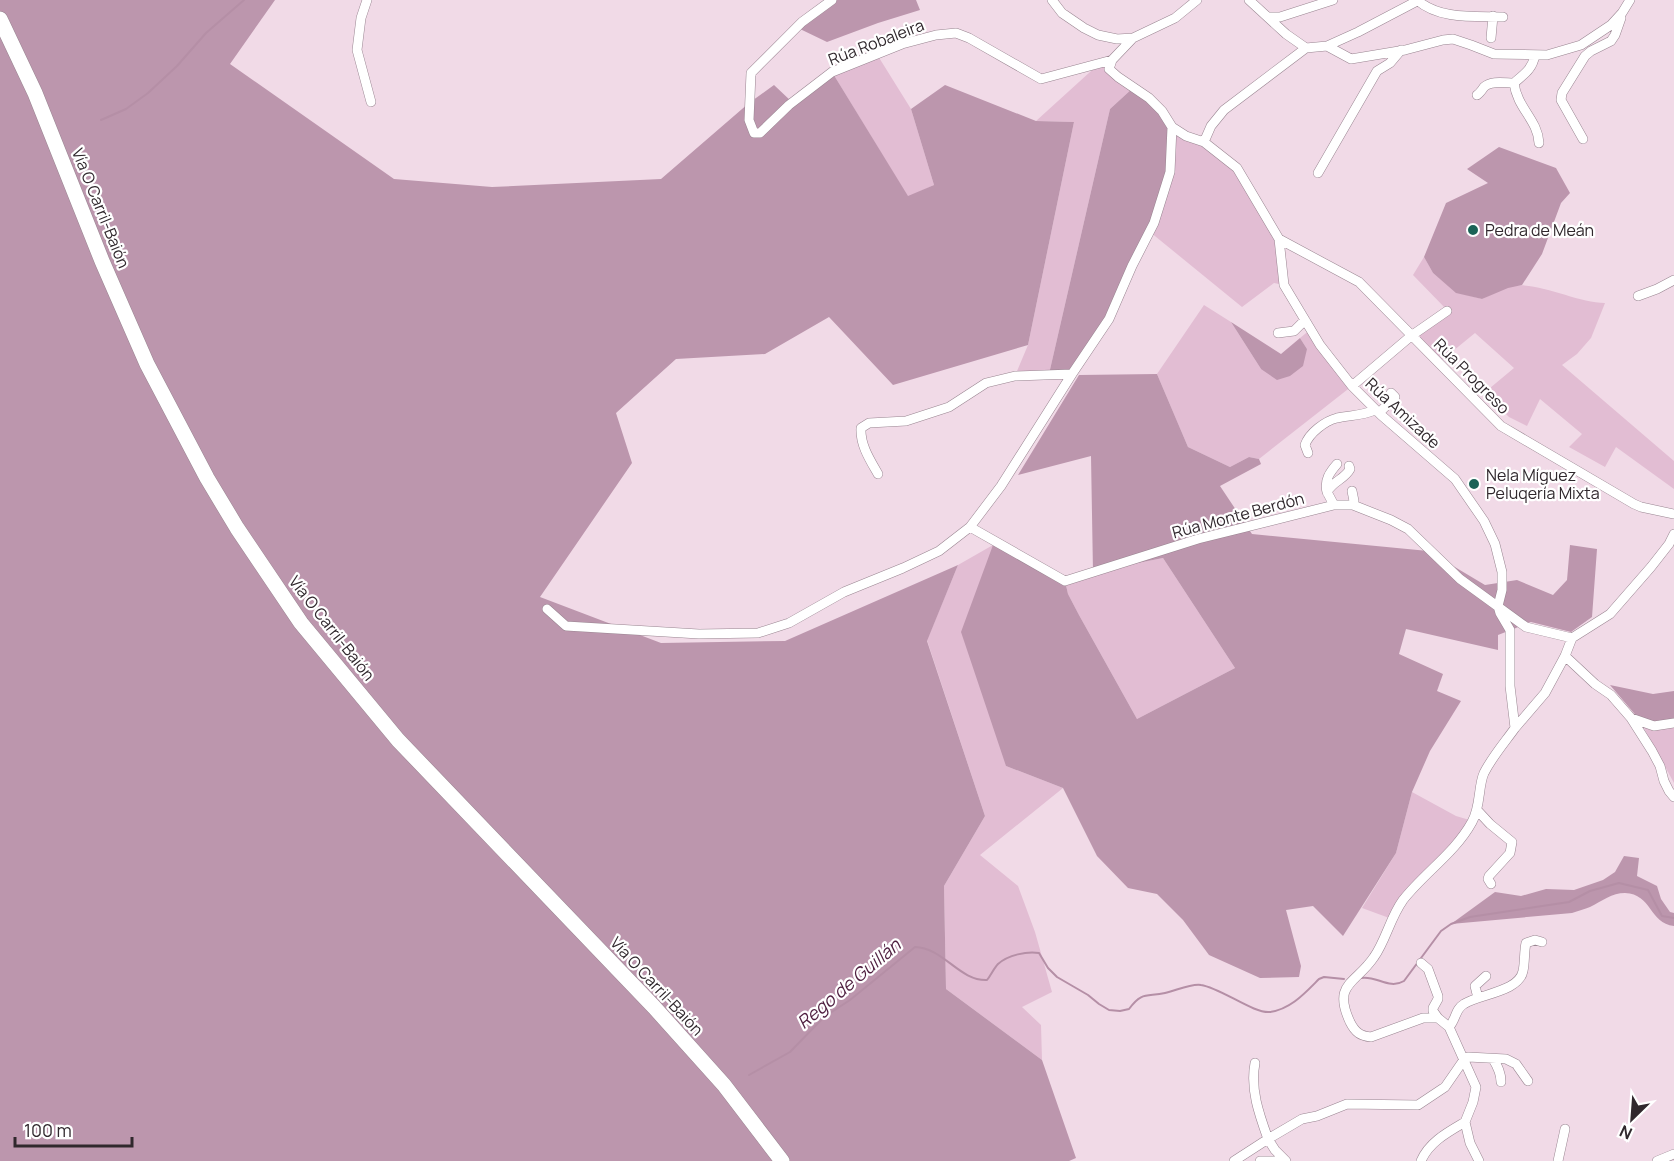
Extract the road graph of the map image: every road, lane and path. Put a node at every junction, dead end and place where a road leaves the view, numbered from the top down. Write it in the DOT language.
graph roads {
  1 [pos="367,0"];
  2 [pos="832,0"];
  3 [pos="1050,0"];
  4 [pos="1197,0"];
  5 [pos="1249,0"];
  6 [pos="1333,0"];
  7 [pos="1407,0"];
  8 [pos="1418,0"];
  9 [pos="1630,0"];
  10 [pos="1622,13"];
  11 [pos="1492,16"];
  12 [pos="1269,17"];
  13 [pos="1503,17"];
  14 [pos="0,19"];
  15 [pos="1133,38"];
  16 [pos="1491,38"];
  17 [pos="1581,45"];
  18 [pos="1327,46"];
  19 [pos="1306,48"];
  20 [pos="1401,50"];
  21 [pos="1591,51"];
  22 [pos="1535,55"];
  23 [pos="1112,60"];
  24 [pos="1514,83"];
  25 [pos="1477,95"];
  26 [pos="371,102"];
  27 [pos="1172,127"];
  28 [pos="1582,139"];
  29 [pos="1204,142"];
  30 [pos="1539,143"];
  31 [pos="1318,173"];
  32 [pos="1279,239"];
  33 [pos="1674,280"];
  34 [pos="1638,296"];
  35 [pos="1448,311"];
  36 [pos="1305,320"];
  37 [pos="1278,333"];
  38 [pos="1411,336"];
  39 [pos="1072,374"];
  40 [pos="1352,386"];
  41 [pos="1391,393"];
  42 [pos="1377,411"];
  43 [pos="1308,453"];
  44 [pos="1337,464"];
  45 [pos="1349,466"];
  46 [pos="878,474"];
  47 [pos="1352,491"];
  48 [pos="1327,492"];
  49 [pos="1334,505"];
  50 [pos="1353,505"];
  51 [pos="1674,514"];
  52 [pos="970,527"];
  53 [pos="1674,534"];
  54 [pos="1498,606"];
  55 [pos="547,609"];
  56 [pos="1572,638"];
  57 [pos="1565,656"];
  58 [pos="1631,718"];
  59 [pos="1674,723"];
  60 [pos="1515,728"];
  61 [pos="1674,797"];
  62 [pos="1477,810"];
  63 [pos="1491,884"];
  64 [pos="1542,942"];
  65 [pos="1421,963"];
  66 [pos="1486,976"];
  67 [pos="1478,998"];
  68 [pos="1438,1018"];
  69 [pos="1449,1027"];
  70 [pos="1493,1059"];
  71 [pos="1463,1061"];
  72 [pos="1255,1063"];
  73 [pos="1528,1081"];
  74 [pos="1501,1082"];
  75 [pos="1465,1122"];
  76 [pos="1565,1129"];
  77 [pos="1268,1139"];
  78 [pos="1674,1154"];
  79 [pos="782,1161"];
  80 [pos="1234,1161"];
  81 [pos="1260,1161"];
  82 [pos="1281,1161"];
  83 [pos="1286,1161"];
  84 [pos="1421,1161"];
  85 [pos="1479,1161"];
  86 [pos="1558,1161"];
  87 [pos="1657,1161"];
  1 -- 26 [label="street"];
  2 -- 23 [label="street, Rúa Robaleira"];
  3 -- 15 [label="street"];
  4 -- 15 [label="street"];
  5 -- 12 [label="street"];
  6 -- 12 [label="street"];
  7 -- 8 [label="street"];
  8 -- 11 [label="street"];
  8 -- 18 [label="street"];
  9 -- 10 [label="street"];
  10 -- 17 [label="street"];
  10 -- 21 [label="street"];
  11 -- 13 [label="street"];
  11 -- 16 [label="street"];
  12 -- 19 [label="street"];
  14 -- 79 [label="highway, Vía O Carril-Baión"];
  15 -- 23 [label="street"];
  17 -- 21 [label="street"];
  17 -- 22 [label="street"];
  18 -- 19 [label="street"];
  18 -- 20 [label="street"];
  19 -- 29 [label="street"];
  20 -- 22 [label="street"];
  20 -- 31 [label="street"];
  21 -- 28 [label="street"];
  22 -- 24 [label="street"];
  23 -- 27 [label="street"];
  24 -- 25 [label="street"];
  24 -- 30 [label="street"];
  27 -- 29 [label="street"];
  27 -- 39 [label="street"];
  29 -- 32 [label="street"];
  32 -- 36 [label="street, Rúa Amizade"];
  32 -- 38 [label="street, Rúa Progreso"];
  33 -- 34 [label="street"];
  35 -- 38 [label="street, Rúa Progreso"];
  36 -- 37 [label="street"];
  36 -- 40 [label="street, Rúa Amizade"];
  38 -- 40 [label="street, Rúa Progreso"];
  38 -- 51 [label="street, Rúa Progreso"];
  39 -- 46 [label="street"];
  39 -- 52 [label="street"];
  40 -- 42 [label="street, Rúa Amizade"];
  41 -- 42 [label="street"];
  42 -- 43 [label="street"];
  42 -- 54 [label="street, Rúa Amizade"];
  44 -- 48 [label="street"];
  45 -- 48 [label="street"];
  47 -- 50 [label="street"];
  48 -- 49 [label="street"];
  49 -- 50 [label="street, Rúa Monte Berdón"];
  49 -- 52 [label="street, Rúa Monte Berdón"];
  50 -- 54 [label="street, Rúa Monte Berdón"];
  52 -- 55 [label="street"];
  53 -- 56 [label="street"];
  54 -- 56 [label="street, Rúa Monte Berdón"];
  54 -- 60 [label="street"];
  56 -- 57 [label="street"];
  57 -- 58 [label="street"];
  57 -- 60 [label="street"];
  58 -- 59 [label="street"];
  58 -- 61 [label="street"];
  60 -- 62 [label="street"];
  62 -- 63 [label="street"];
  62 -- 68 [label="street"];
  64 -- 67 [label="street"];
  65 -- 68 [label="street"];
  66 -- 67 [label="street"];
  67 -- 69 [label="street"];
  68 -- 69 [label="street"];
  69 -- 71 [label="street"];
  70 -- 71 [label="street"];
  70 -- 73 [label="street"];
  70 -- 74 [label="street"];
  71 -- 75 [label="street"];
  71 -- 77 [label="street"];
  72 -- 77 [label="street"];
  75 -- 84 [label="street"];
  75 -- 85 [label="street"];
  76 -- 86 [label="street"];
  77 -- 80 [label="street"];
  77 -- 83 [label="street"];
  78 -- 87 [label="street"];
  81 -- 82 [label="street"];
}
